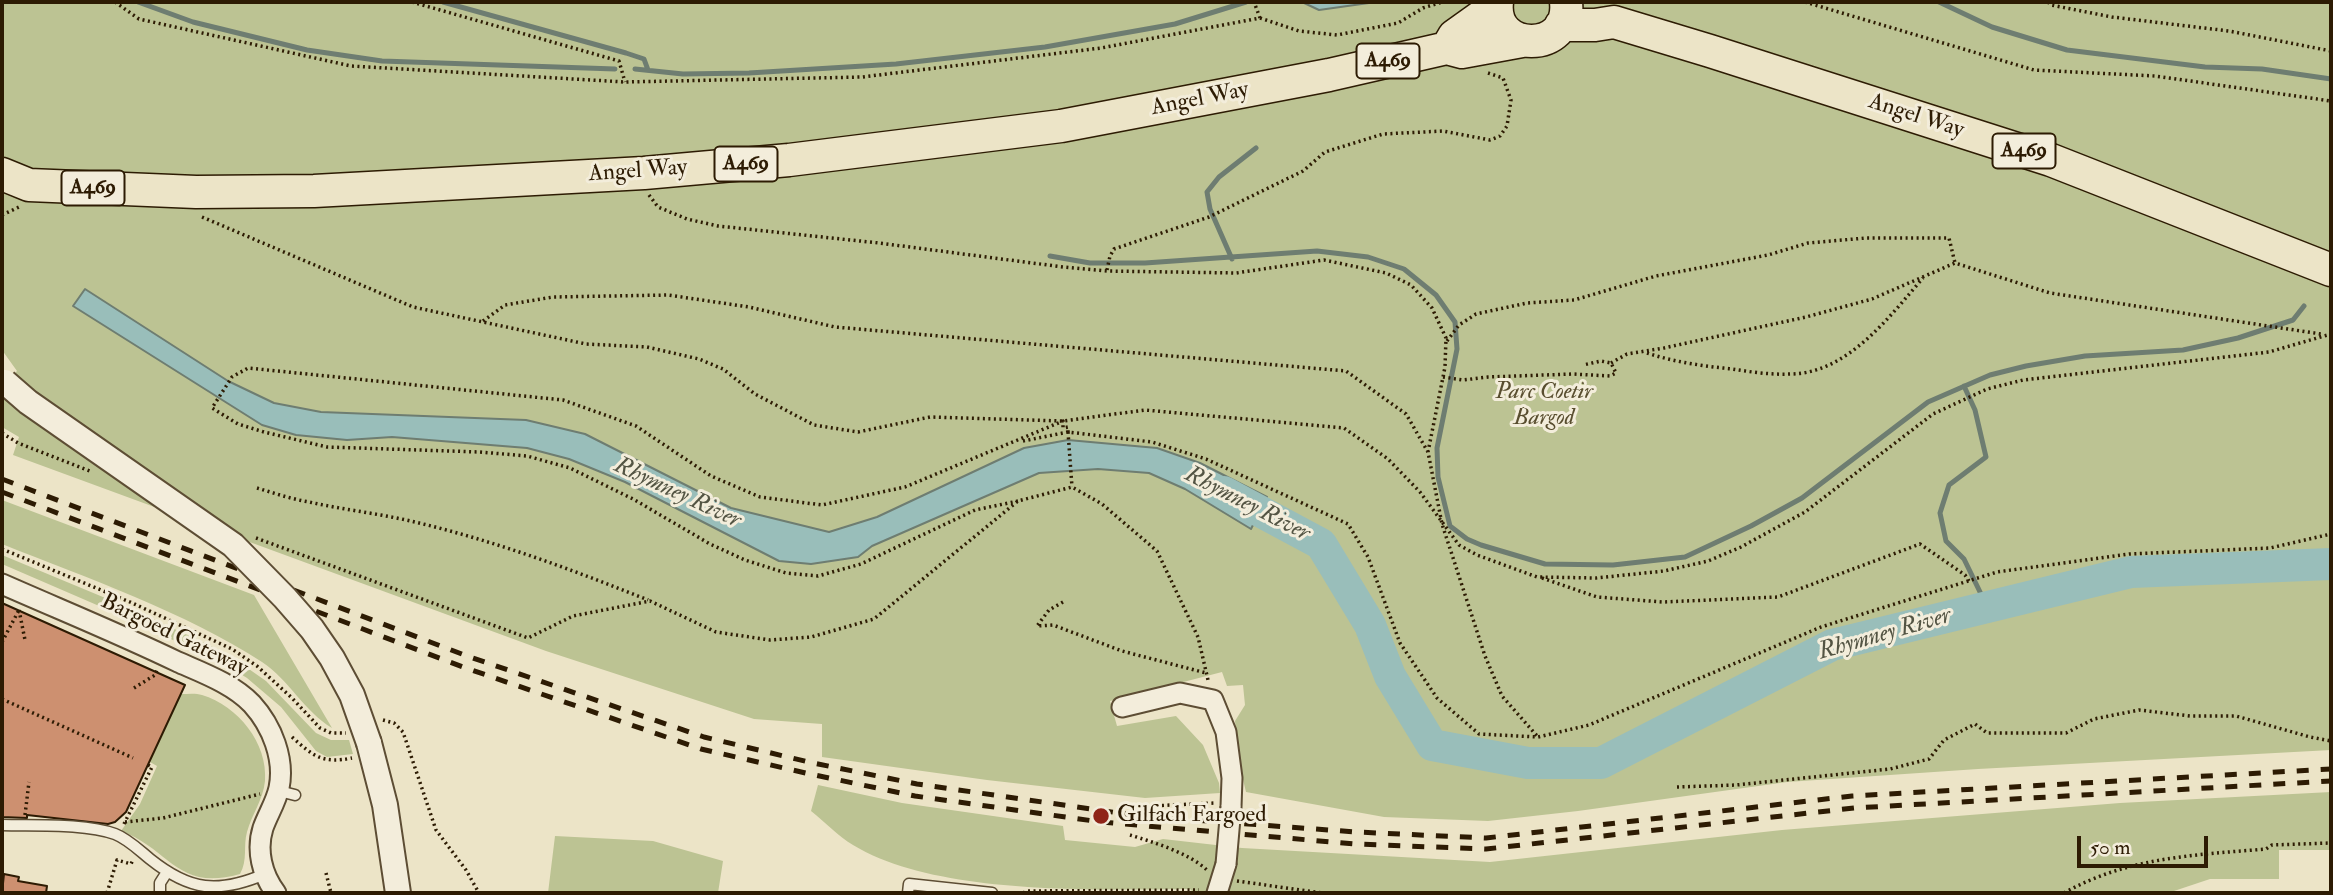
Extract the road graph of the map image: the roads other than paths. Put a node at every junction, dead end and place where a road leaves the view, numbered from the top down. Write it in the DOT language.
graph roads {
  1 [pos="1588,2"];
  2 [pos="1497,4"];
  3 [pos="1564,14"];
  4 [pos="1614,22"];
  5 [pos="1522,41"];
  6 [pos="1447,48"];
  7 [pos="11,185"];
  8 [pos="2331,270"];
  9 [pos="4,380"];
  10 [pos="2,584"];
  11 [pos="1122,707"];
  12 [pos="2,825"];
  13 [pos="167,873"];
  14 [pos="265,874"];
  15 [pos="1222,878"];
  16 [pos="160,893"];
  17 [pos="276,893"];
  18 [pos="398,893"];
  19 [pos="908,893"];
  20 [pos="992,893"];
  1 -- 4 [label="main road, Angel Way / A469"];
  2 -- 5 [label="main road, A469"];
  2 -- 6 [label="main road, A469"];
  3 -- 4 [label="main road, Angel Way / A469"];
  3 -- 5 [label="main road, A469"];
  4 -- 8 [label="main road, Angel Way / A469"];
  5 -- 6 [label="main road, Angel Way / A469"];
  6 -- 7 [label="main road, Angel Way / A469"];
  9 -- 18 [label="street, bridge"];
  10 -- 14 [label="street, Bargoed Gateway"];
  11 -- 15 [label="street, bridge"];
  12 -- 13 [label="lane"];
  13 -- 14 [label="lane"];
  13 -- 16 [label="lane"];
  14 -- 17 [label="street, Bargoed Gateway"];
  19 -- 20 [label="lane"];
}
